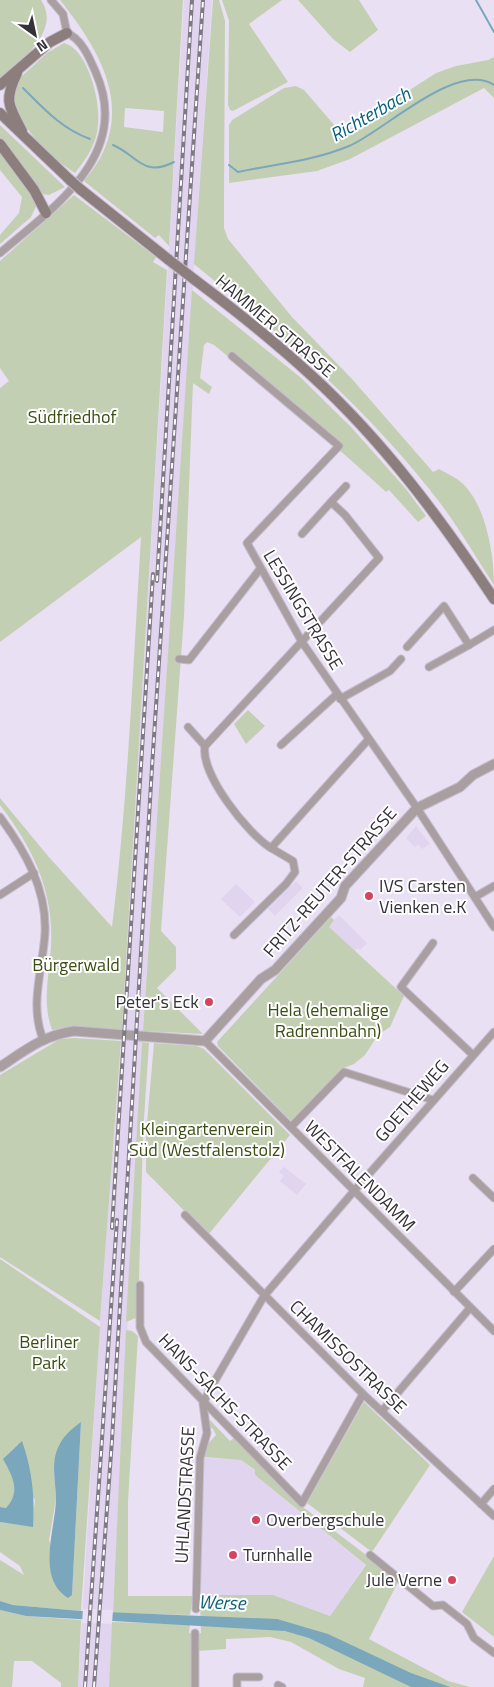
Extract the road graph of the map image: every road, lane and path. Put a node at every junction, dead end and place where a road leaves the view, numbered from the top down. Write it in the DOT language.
graph roads {
  1 [pos="51,0"];
  2 [pos="67,33"];
  3 [pos="18,70"];
  4 [pos="0,86"];
  5 [pos="0,113"];
  6 [pos="28,142"];
  7 [pos="0,144"];
  8 [pos="46,213"];
  9 [pos="0,253"];
  10 [pos="232,356"];
  11 [pos="346,486"];
  12 [pos="331,502"];
  13 [pos="302,534"];
  14 [pos="260,569"];
  15 [pos="494,599"];
  16 [pos="494,630"];
  17 [pos="302,642"];
  18 [pos="469,645"];
  19 [pos="407,647"];
  20 [pos="179,659"];
  21 [pos="401,659"];
  22 [pos="429,667"];
  23 [pos="339,697"];
  24 [pos="188,727"];
  25 [pos="368,740"];
  26 [pos="281,745"];
  27 [pos="205,746"];
  28 [pos="494,764"];
  29 [pos="416,808"];
  30 [pos="0,817"];
  31 [pos="271,848"];
  32 [pos="34,873"];
  33 [pos="494,886"];
  34 [pos="0,895"];
  35 [pos="475,897"];
  36 [pos="494,927"];
  37 [pos="234,935"];
  38 [pos="433,943"];
  39 [pos="494,1032"];
  40 [pos="43,1039"];
  41 [pos="205,1041"];
  42 [pos="473,1055"];
  43 [pos="0,1068"];
  44 [pos="433,1100"];
  45 [pos="291,1128"];
  46 [pos="473,1178"];
  47 [pos="354,1191"];
  48 [pos="494,1198"];
  49 [pos="185,1215"];
  50 [pos="494,1249"];
  51 [pos="140,1285"];
  52 [pos="454,1292"];
  53 [pos="264,1296"];
  54 [pos="470,1308"];
  55 [pos="494,1332"];
  56 [pos="363,1394"];
  57 [pos="203,1404"];
  58 [pos="382,1411"];
  59 [pos="494,1489"];
  60 [pos="481,1504"];
  61 [pos="494,1516"];
  62 [pos="370,1555"];
  63 [pos="196,1609"];
  64 [pos="195,1633"];
  65 [pos="494,1654"];
  66 [pos="259,1678"];
  67 [pos="195,1687"];
  68 [pos="237,1687"];
  1 -- 2 [label="street"];
  2 -- 3 [label="main road"];
  2 -- 8 [label="street"];
  3 -- 4 [label="main road"];
  3 -- 6 [label="main road"];
  5 -- 6 [label="main road, HAMMER STRASSE"];
  6 -- 15 [label="main road, HAMMER STRASSE, bridge"];
  7 -- 8 [label="main road"];
  8 -- 9 [label="street"];
  10 -- 14 [label="street, LESSINGSTRASSE"];
  11 -- 12 [label="street"];
  12 -- 13 [label="street"];
  12 -- 17 [label="street"];
  14 -- 17 [label="street, LESSINGSTRASSE"];
  14 -- 20 [label="street"];
  16 -- 18 [label="street"];
  17 -- 23 [label="street, LESSINGSTRASSE"];
  17 -- 27 [label="street"];
  18 -- 19 [label="street"];
  18 -- 22 [label="street"];
  21 -- 23 [label="street, LESSINGSTRASSE"];
  23 -- 25 [label="street, LESSINGSTRASSE"];
  23 -- 26 [label="street, LESSINGSTRASSE"];
  24 -- 27 [label="street"];
  25 -- 29 [label="street, LESSINGSTRASSE"];
  25 -- 31 [label="street"];
  27 -- 31 [label="street"];
  28 -- 29 [label="street, FRITZ-REUTER-STRASSE"];
  29 -- 35 [label="street, LESSINGSTRASSE"];
  29 -- 41 [label="street, FRITZ-REUTER-STRASSE"];
  30 -- 32 [label="street"];
  31 -- 37 [label="street"];
  32 -- 34 [label="street"];
  32 -- 40 [label="street"];
  33 -- 35 [label="street"];
  35 -- 36 [label="street, LESSINGSTRASSE"];
  38 -- 42 [label="street"];
  39 -- 42 [label="street, GOETHEWEG"];
  40 -- 41 [label="street"];
  40 -- 43 [label="street"];
  41 -- 45 [label="street, WESTFALENDAMM"];
  42 -- 44 [label="street, GOETHEWEG"];
  44 -- 45 [label="street"];
  44 -- 47 [label="street, GOETHEWEG"];
  45 -- 47 [label="street, WESTFALENDAMM"];
  46 -- 48 [label="street"];
  47 -- 52 [label="street, WESTFALENDAMM"];
  47 -- 53 [label="street, UHLANDSTRASSE"];
  49 -- 53 [label="street, CHAMISSOSTRASSE"];
  50 -- 52 [label="street"];
  51 -- 57 [label="street, HANS-SACHS-STRASSE"];
  52 -- 54 [label="street, WESTFALENDAMM"];
  53 -- 56 [label="street, CHAMISSOSTRASSE"];
  53 -- 57 [label="street, UHLANDSTRASSE"];
  54 -- 55 [label="street, WESTFALENDAMM"];
  54 -- 58 [label="street"];
  56 -- 57 [label="street, HANS-SACHS-STRASSE"];
  56 -- 58 [label="street, CHAMISSOSTRASSE"];
  57 -- 63 [label="street, UHLANDSTRASSE"];
  58 -- 60 [label="street, CHAMISSOSTRASSE"];
  59 -- 60 [label="street"];
  60 -- 61 [label="street, CHAMISSOSTRASSE"];
  62 -- 65 [label="street"];
  64 -- 67 [label="street"];
  66 -- 68 [label="street"];
}
